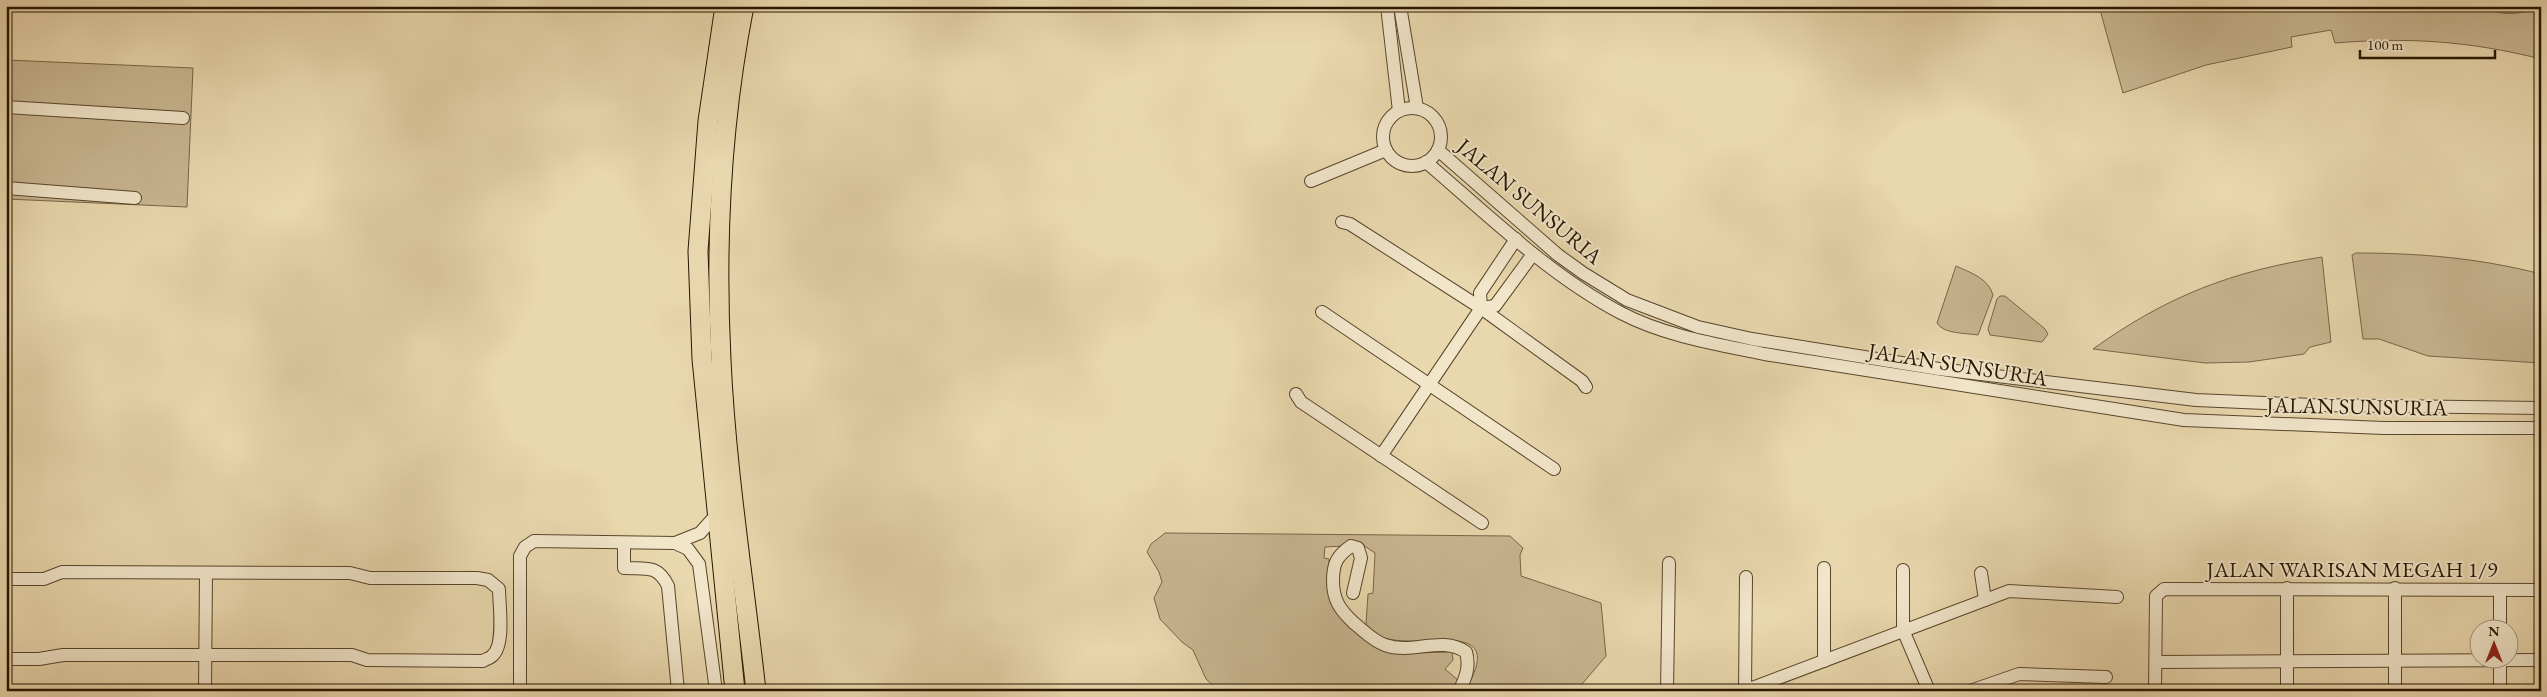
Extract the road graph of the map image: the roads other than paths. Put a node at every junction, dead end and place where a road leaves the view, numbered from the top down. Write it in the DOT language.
graph roads {
  1 [pos="725,6"];
  2 [pos="744,6"];
  3 [pos="1387,6"];
  4 [pos="1400,6"];
  5 [pos="6,107"];
  6 [pos="1417,108"];
  7 [pos="1399,111"];
  8 [pos="182,118"];
  9 [pos="1386,150"];
  10 [pos="1438,150"];
  11 [pos="1426,162"];
  12 [pos="1311,181"];
  13 [pos="6,188"];
  14 [pos="135,198"];
  15 [pos="1342,222"];
  16 [pos="1516,240"];
  17 [pos="1533,254"];
  18 [pos="1480,308"];
  19 [pos="1322,312"];
  20 [pos="1429,384"];
  21 [pos="1586,387"];
  22 [pos="1296,394"];
  23 [pos="2541,408"];
  24 [pos="2541,428"];
  25 [pos="1381,456"];
  26 [pos="1554,469"];
  27 [pos="718,513"];
  28 [pos="1482,523"];
  29 [pos="624,543"];
  30 [pos="675,543"];
  31 [pos="1669,563"];
  32 [pos="1824,568"];
  33 [pos="1903,570"];
  34 [pos="206,573"];
  35 [pos="1981,573"];
  36 [pos="1746,577"];
  37 [pos="6,579"];
  38 [pos="2287,588"];
  39 [pos="2395,588"];
  40 [pos="2500,590"];
  41 [pos="2541,590"];
  42 [pos="1353,594"];
  43 [pos="2116,597"];
  44 [pos="1985,600"];
  45 [pos="2500,620"];
  46 [pos="1903,630"];
  47 [pos="205,654"];
  48 [pos="6,659"];
  49 [pos="2470,660"];
  50 [pos="2520,660"];
  51 [pos="2541,660"];
  52 [pos="1824,661"];
  53 [pos="2395,661"];
  54 [pos="2156,662"];
  55 [pos="2287,662"];
  56 [pos="2500,670"];
  57 [pos="2106,677"];
  58 [pos="733,685"];
  59 [pos="756,689"];
  60 [pos="205,691"];
  61 [pos="520,691"];
  62 [pos="678,691"];
  63 [pos="716,691"];
  64 [pos="1459,691"];
  65 [pos="1667,691"];
  66 [pos="1745,691"];
  67 [pos="1929,691"];
  68 [pos="1970,691"];
  69 [pos="2155,691"];
  70 [pos="2287,691"];
  71 [pos="2395,691"];
  72 [pos="2500,691"];
  1 -- 27 [label="highway"];
  2 -- 59 [label="highway"];
  3 -- 7 [label="street"];
  4 -- 6 [label="street"];
  5 -- 8 [label="street"];
  6 -- 7 [label="street"];
  6 -- 10 [label="street"];
  7 -- 9 [label="street"];
  9 -- 11 [label="street"];
  9 -- 12 [label="street"];
  10 -- 11 [label="street"];
  10 -- 23 [label="street, JALAN SUNSURIA"];
  11 -- 16 [label="street, JALAN SUNSURIA"];
  13 -- 14 [label="street"];
  15 -- 18 [label="street"];
  16 -- 17 [label="street, JALAN SUNSURIA"];
  16 -- 18 [label="street"];
  17 -- 18 [label="street"];
  17 -- 24 [label="street, JALAN SUNSURIA"];
  18 -- 20 [label="street"];
  18 -- 21 [label="street"];
  19 -- 20 [label="street"];
  20 -- 25 [label="street"];
  20 -- 26 [label="street"];
  22 -- 25 [label="street"];
  25 -- 28 [label="street"];
  27 -- 30 [label="street"];
  27 -- 58 [label="highway"];
  29 -- 30 [label="street"];
  29 -- 61 [label="street"];
  29 -- 62 [label="street"];
  30 -- 63 [label="street"];
  31 -- 65 [label="street"];
  32 -- 52 [label="street"];
  33 -- 46 [label="street"];
  34 -- 37 [label="street"];
  34 -- 47 [label="street"];
  34 -- 47 [label="street"];
  35 -- 44 [label="street"];
  36 -- 66 [label="street"];
  38 -- 39 [label="street, JALAN WARISAN MEGAH 1/9"];
  38 -- 54 [label="street, JALAN WARISAN MEGAH 1/9"];
  38 -- 55 [label="street"];
  39 -- 40 [label="street, JALAN WARISAN MEGAH 1/9"];
  39 -- 53 [label="street"];
  40 -- 41 [label="street, JALAN WARISAN MEGAH 1/9"];
  40 -- 45 [label="street"];
  42 -- 64 [label="street"];
  43 -- 44 [label="street"];
  44 -- 46 [label="street"];
  46 -- 52 [label="street"];
  46 -- 67 [label="street"];
  47 -- 48 [label="street"];
  47 -- 60 [label="street"];
  49 -- 53 [label="street"];
  50 -- 51 [label="street"];
  52 -- 66 [label="street"];
  53 -- 55 [label="street"];
  53 -- 71 [label="street"];
  54 -- 55 [label="street"];
  54 -- 69 [label="street"];
  55 -- 70 [label="street"];
  56 -- 72 [label="street"];
  57 -- 68 [label="street"];
}
